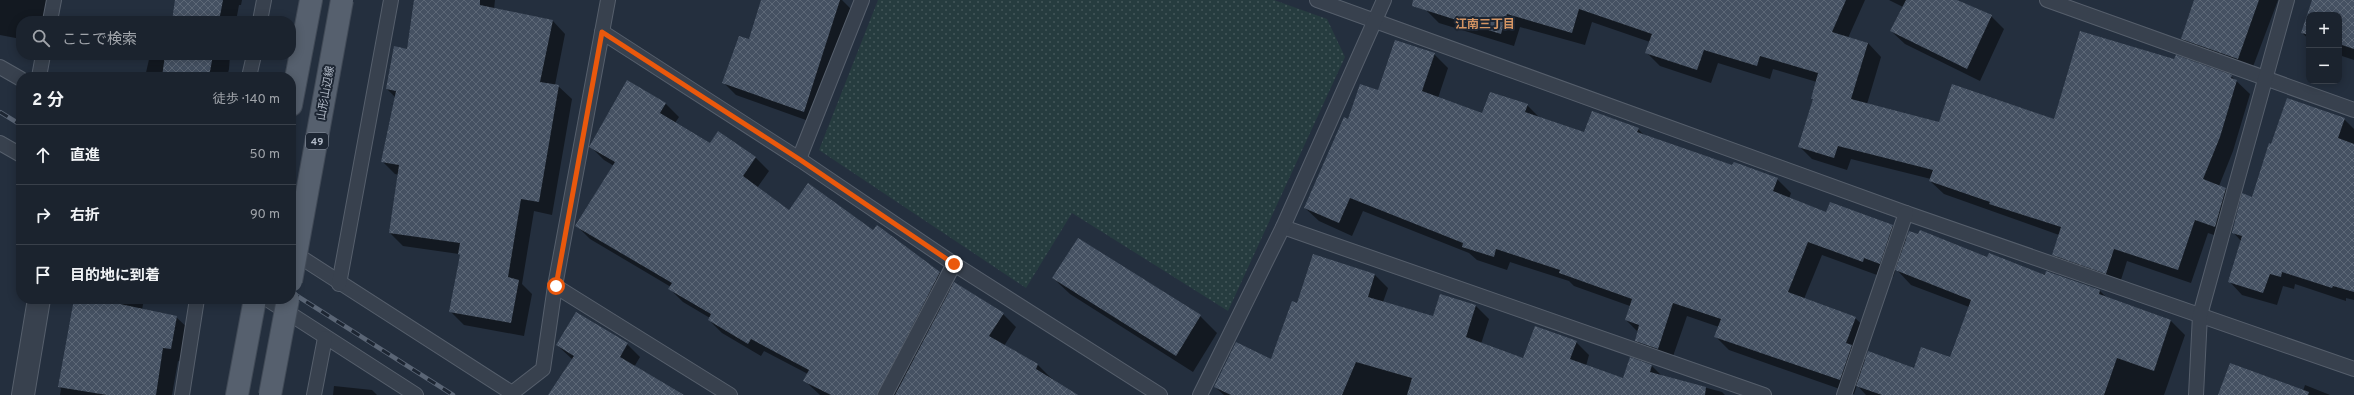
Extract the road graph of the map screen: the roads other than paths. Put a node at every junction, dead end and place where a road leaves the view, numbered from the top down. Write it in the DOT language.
graph roads {
  1 [pos="54,0"];
  2 [pos="264,0"];
  3 [pos="311,0"];
  4 [pos="342,0"];
  5 [pos="391,0"];
  6 [pos="608,0"];
  7 [pos="862,0"];
  8 [pos="1317,0"];
  9 [pos="1384,0"];
  10 [pos="2047,0"];
  11 [pos="2287,0"];
  12 [pos="51,16"];
  13 [pos="261,16"];
  14 [pos="1374,21"];
  15 [pos="602,32"];
  16 [pos="43,60"];
  17 [pos="253,60"];
  18 [pos="0,67"];
  19 [pos="40,72"];
  20 [pos="250,72"];
  21 [pos="16,76"];
  22 [pos="296,79"];
  23 [pos="2266,79"];
  24 [pos="2354,110"];
  25 [pos="0,143"];
  26 [pos="16,152"];
  27 [pos="799,159"];
  28 [pos="1906,213"];
  29 [pos="1283,227"];
  30 [pos="296,253"];
  31 [pos="296,254"];
  32 [pos="954,264"];
  33 [pos="339,284"];
  34 [pos="556,286"];
  35 [pos="39,304"];
  36 [pos="196,304"];
  37 [pos="254,304"];
  38 [pos="274,304"];
  39 [pos="287,304"];
  40 [pos="2200,315"];
  41 [pos="325,338"];
  42 [pos="2354,369"];
  43 [pos="23,395"];
  44 [pos="182,395"];
  45 [pos="237,395"];
  46 [pos="270,395"];
  47 [pos="314,395"];
  48 [pos="416,395"];
  49 [pos="730,395"];
  50 [pos="885,395"];
  51 [pos="1160,395"];
  52 [pos="1200,395"];
  53 [pos="1764,395"];
  54 [pos="1844,395"];
  55 [pos="2196,395"];
  1 -- 12 [label="lane"];
  2 -- 13 [label="lane"];
  3 -- 22 [label="main road"];
  4 -- 30 [label="main road, 山形山辺線 / 49, bridge"];
  5 -- 33 [label="lane"];
  6 -- 15 [label="lane"];
  7 -- 27 [label="lane"];
  8 -- 14 [label="lane"];
  9 -- 14 [label="lane"];
  10 -- 23 [label="lane"];
  11 -- 23 [label="lane"];
  14 -- 28 [label="lane"];
  14 -- 29 [label="lane"];
  15 -- 27 [label="lane"];
  15 -- 34 [label="lane"];
  16 -- 19 [label="lane"];
  17 -- 20 [label="lane"];
  18 -- 21 [label="lane"];
  23 -- 24 [label="lane"];
  23 -- 40 [label="lane"];
  25 -- 26 [label="lane"];
  27 -- 32 [label="lane"];
  28 -- 40 [label="lane"];
  28 -- 54 [label="lane"];
  29 -- 52 [label="lane"];
  29 -- 53 [label="lane"];
  31 -- 33 [label="lane"];
  32 -- 50 [label="lane"];
  32 -- 51 [label="lane"];
  33 -- 34 [label="lane"];
  34 -- 49 [label="lane"];
  35 -- 43 [label="street"];
  36 -- 44 [label="lane"];
  37 -- 45 [label="main road"];
  38 -- 41 [label="lane"];
  39 -- 46 [label="main road, bridge"];
  40 -- 42 [label="lane"];
  40 -- 55 [label="lane"];
  41 -- 47 [label="lane"];
  41 -- 48 [label="lane"];
}
